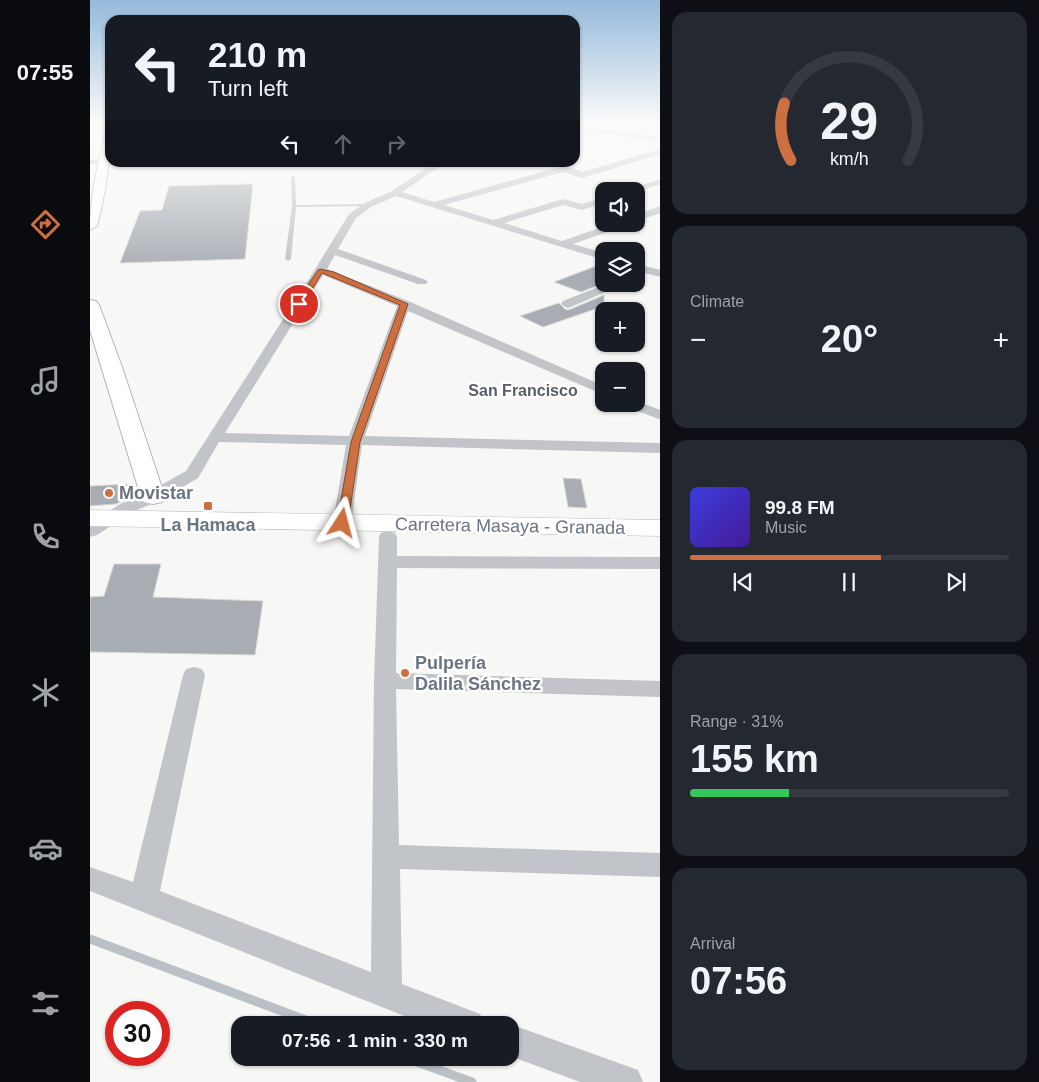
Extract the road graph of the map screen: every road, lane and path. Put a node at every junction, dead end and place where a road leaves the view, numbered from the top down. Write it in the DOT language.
graph roads {
  1 [pos="98,172"];
  2 [pos="426,172"];
  3 [pos="550,172"];
  4 [pos="574,172"];
  5 [pos="590,172"];
  6 [pos="293,177"];
  7 [pos="660,181"];
  8 [pos="645,186"];
  9 [pos="395,193"];
  10 [pos="94,202"];
  11 [pos="595,203"];
  12 [pos="368,205"];
  13 [pos="433,205"];
  14 [pos="294,206"];
  15 [pos="660,209"];
  16 [pos="645,215"];
  17 [pos="494,223"];
  18 [pos="90,226"];
  19 [pos="597,232"];
  20 [pos="563,244"];
  21 [pos="331,250"];
  22 [pos="595,254"];
  23 [pos="288,259"];
  24 [pos="660,261"];
  25 [pos="645,268"];
  26 [pos="320,271"];
  27 [pos="645,271"];
  28 [pos="660,274"];
  29 [pos="422,282"];
  30 [pos="595,292"];
  31 [pos="404,304"];
  32 [pos="567,304"];
  33 [pos="90,305"];
  34 [pos="595,387"];
  35 [pos="645,410"];
  36 [pos="660,416"];
  37 [pos="214,437"];
  38 [pos="356,442"];
  39 [pos="660,448"];
  40 [pos="153,498"];
  41 [pos="342,523"];
  42 [pos="95,525"];
  43 [pos="660,528"];
  44 [pos="660,540"];
  45 [pos="388,549"];
  46 [pos="660,562"];
  47 [pos="194,675"];
  48 [pos="385,681"];
  49 [pos="660,689"];
  50 [pos="386,856"];
  51 [pos="660,865"];
  52 [pos="90,880"];
  53 [pos="144,898"];
  54 [pos="386,994"];
  55 [pos="446,1016"];
  56 [pos="519,1043"];
  57 [pos="626,1082"];
  1 -- 10 [label="street"];
  2 -- 9 [label="street"];
  3 -- 13 [label="street"];
  4 -- 5 [label="street"];
  6 -- 14 [label="lane"];
  7 -- 8 [label="street"];
  9 -- 12 [label="street"];
  9 -- 13 [label="street"];
  10 -- 18 [label="street"];
  11 -- 17 [label="street"];
  12 -- 14 [label="lane"];
  12 -- 21 [label="street"];
  13 -- 17 [label="street"];
  14 -- 23 [label="lane"];
  15 -- 16 [label="street"];
  17 -- 20 [label="street"];
  19 -- 20 [label="street"];
  20 -- 22 [label="street"];
  21 -- 26 [label="street"];
  21 -- 29 [label="street"];
  24 -- 25 [label="street"];
  26 -- 31 [label="street"];
  26 -- 37 [label="street"];
  27 -- 28 [label="street"];
  30 -- 32 [label="street"];
  31 -- 34 [label="street"];
  31 -- 38 [label="street"];
  33 -- 40 [label="street"];
  35 -- 36 [label="street"];
  37 -- 38 [label="street"];
  37 -- 40 [label="street"];
  38 -- 39 [label="street"];
  38 -- 41 [label="street"];
  40 -- 42 [label="street"];
  41 -- 42 [label="highway, Carretera Masaya - Granada"];
  41 -- 43 [label="highway, Carretera Masaya - Granada"];
  42 -- 45 [label="highway, Carretera Masaya - Granada"];
  44 -- 45 [label="highway, Carretera Masaya - Granada"];
  45 -- 46 [label="street"];
  45 -- 48 [label="street"];
  47 -- 53 [label="street"];
  48 -- 49 [label="street"];
  48 -- 50 [label="street"];
  50 -- 51 [label="street"];
  50 -- 54 [label="street"];
  52 -- 53 [label="street"];
  53 -- 54 [label="street"];
  54 -- 55 [label="street"];
  56 -- 57 [label="street"];
}
